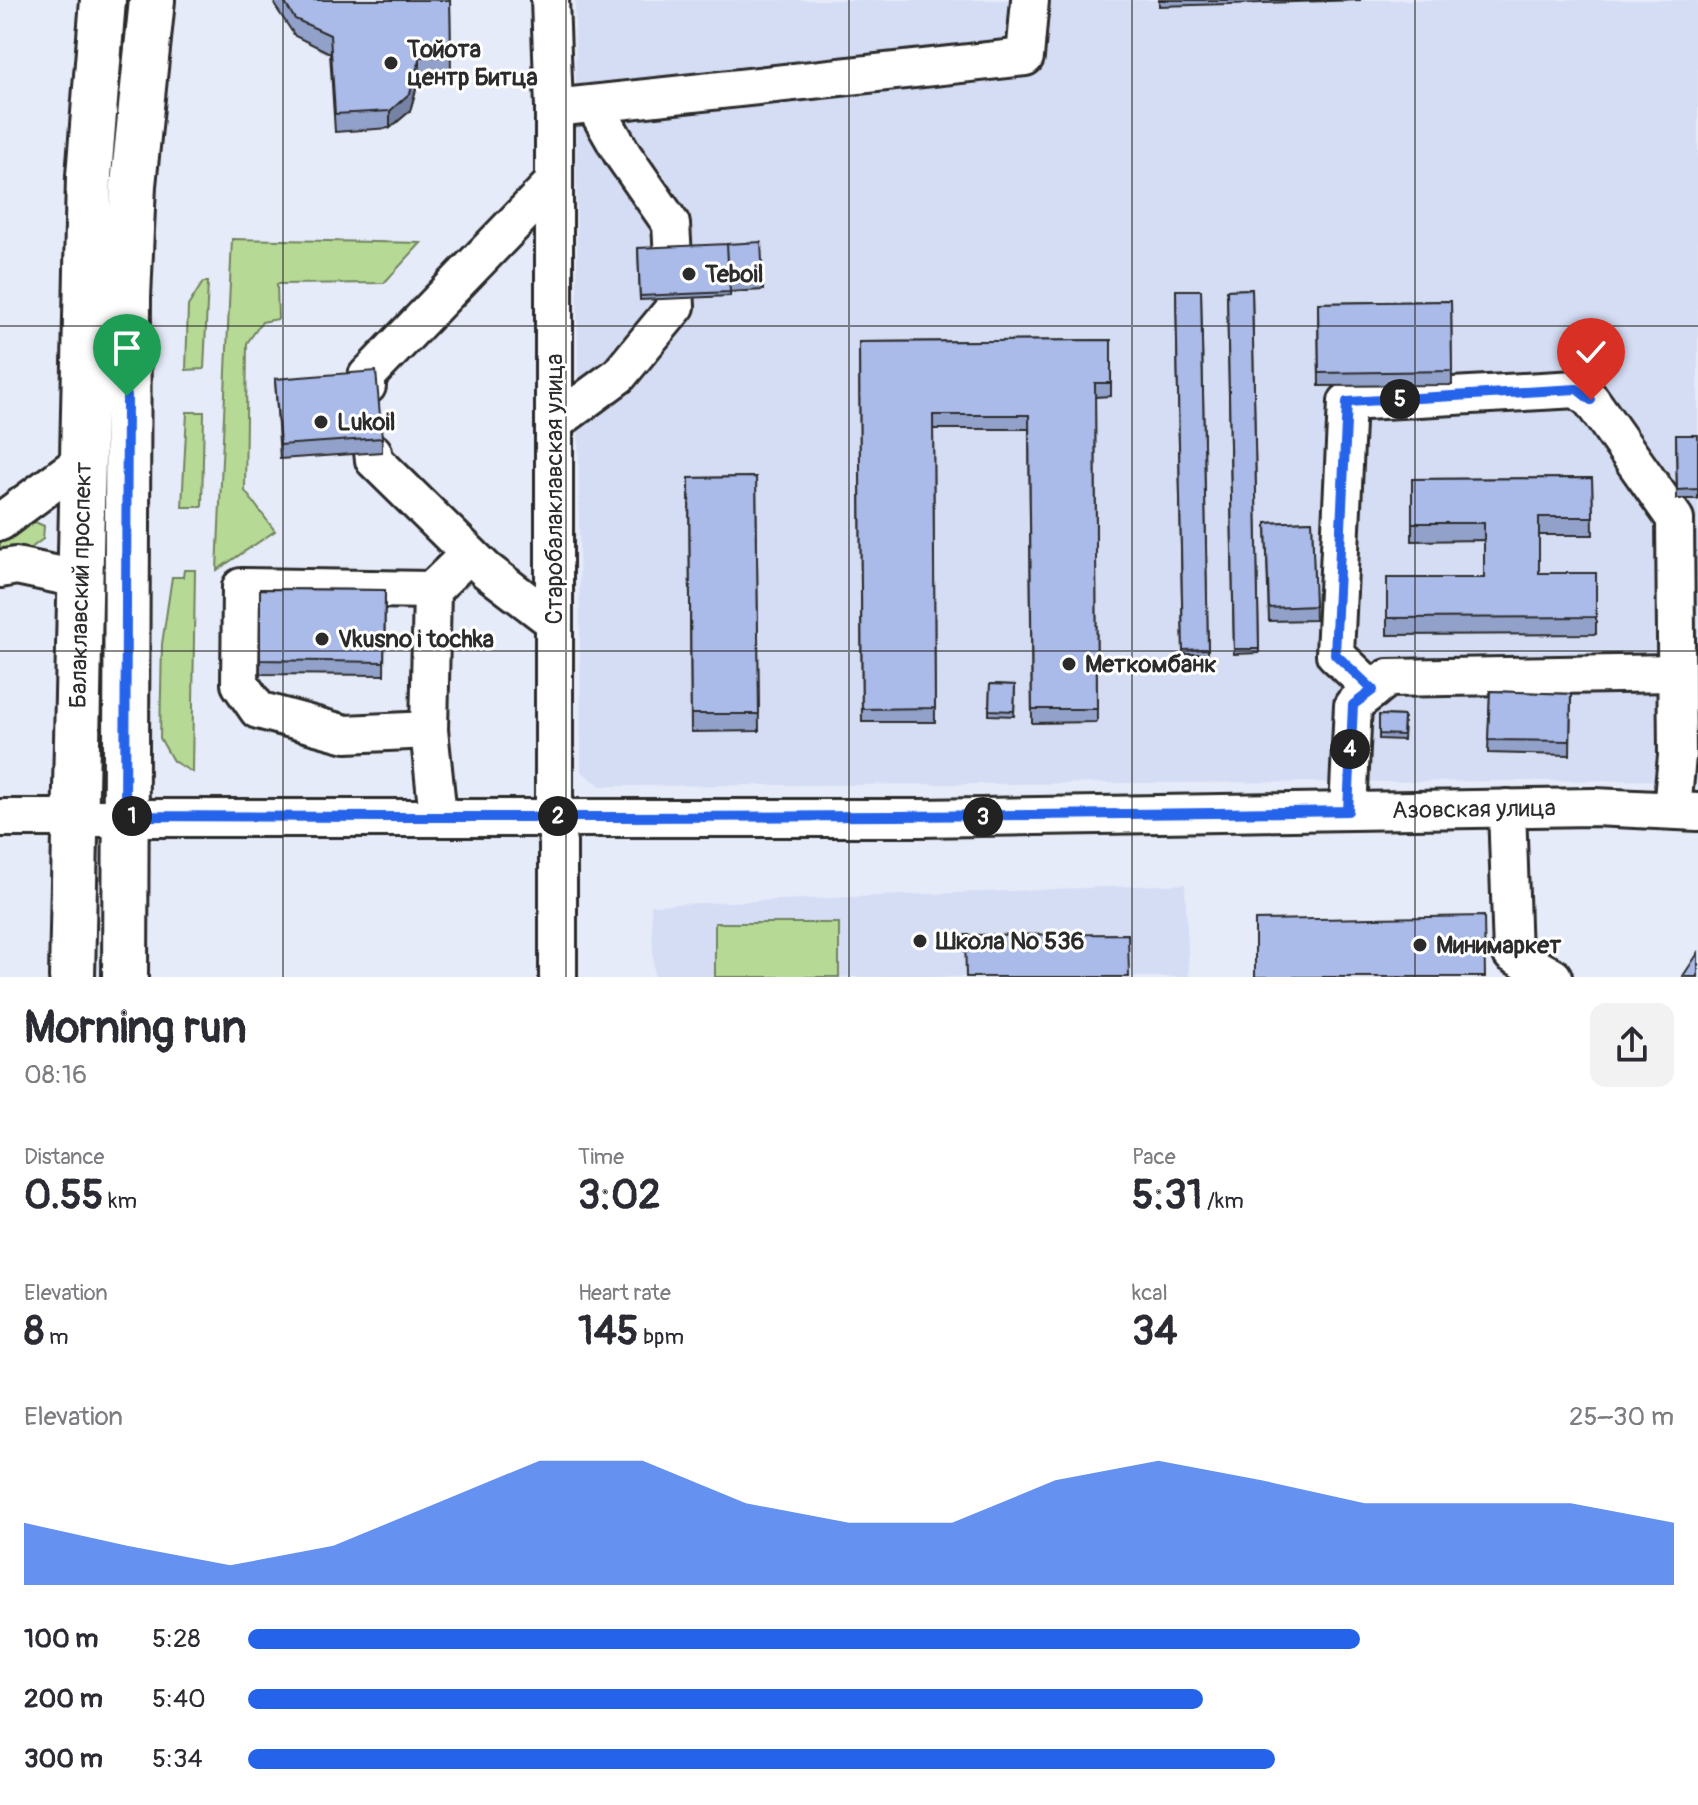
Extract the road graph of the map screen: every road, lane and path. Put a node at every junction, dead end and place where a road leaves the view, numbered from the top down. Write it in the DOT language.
graph roads {
  1 [pos="103,0"];
  2 [pos="152,0"];
  3 [pos="550,0"];
  4 [pos="1030,0"];
  5 [pos="595,106"];
  6 [pos="554,108"];
  7 [pos="89,176"];
  8 [pos="554,182"];
  9 [pos="133,185"];
  10 [pos="367,386"];
  11 [pos="554,423"];
  12 [pos="373,452"];
  13 [pos="80,463"];
  14 [pos="0,522"];
  15 [pos="469,554"];
  16 [pos="0,569"];
  17 [pos="78,579"];
  18 [pos="432,590"];
  19 [pos="553,621"];
  20 [pos="1675,673"];
  21 [pos="1373,690"];
  22 [pos="429,730"];
  23 [pos="1507,808"];
  24 [pos="1348,811"];
  25 [pos="1685,811"];
  26 [pos="74,816"];
  27 [pos="125,816"];
  28 [pos="438,816"];
  29 [pos="554,816"];
  30 [pos="0,818"];
  31 [pos="72,977"];
  32 [pos="125,977"];
  33 [pos="558,977"];
  34 [pos="1553,977"];
  1 -- 7 [label="main road, Балаклавский проспект"];
  2 -- 9 [label="main road, Балаклавский проспект"];
  3 -- 6 [label="street, Старобалаклавская улица"];
  4 -- 5 [label="street"];
  5 -- 6 [label="street"];
  5 -- 11 [label="street"];
  6 -- 8 [label="street, Старобалаклавская улица"];
  7 -- 9 [label="street"];
  7 -- 13 [label="main road, Балаклавский проспект"];
  8 -- 10 [label="street"];
  8 -- 11 [label="street, Старобалаклавская улица"];
  9 -- 27 [label="main road, Балаклавский проспект"];
  11 -- 19 [label="street, Старобалаклавская улица"];
  12 -- 15 [label="street"];
  13 -- 14 [label="street"];
  13 -- 17 [label="main road, Балаклавский проспект"];
  15 -- 18 [label="street"];
  15 -- 19 [label="street"];
  16 -- 17 [label="street"];
  17 -- 26 [label="main road, Балаклавский проспект"];
  18 -- 22 [label="street"];
  18 -- 22 [label="street"];
  19 -- 29 [label="street, Старобалаклавская улица"];
  20 -- 21 [label="street"];
  20 -- 21 [label="street"];
  20 -- 25 [label="street"];
  21 -- 24 [label="street"];
  22 -- 28 [label="street"];
  23 -- 24 [label="street, Азовская улица"];
  23 -- 25 [label="street, Азовская улица"];
  23 -- 34 [label="street"];
  24 -- 29 [label="street, Азовская улица"];
  26 -- 27 [label="street, Азовская улица"];
  26 -- 30 [label="street, Азовская улица"];
  26 -- 31 [label="main road, Балаклавский проспект"];
  27 -- 28 [label="street, Азовская улица"];
  27 -- 32 [label="main road, Балаклавский проспект"];
  28 -- 29 [label="street, Азовская улица"];
  29 -- 33 [label="street, Старобалаклавская улица"];
}
